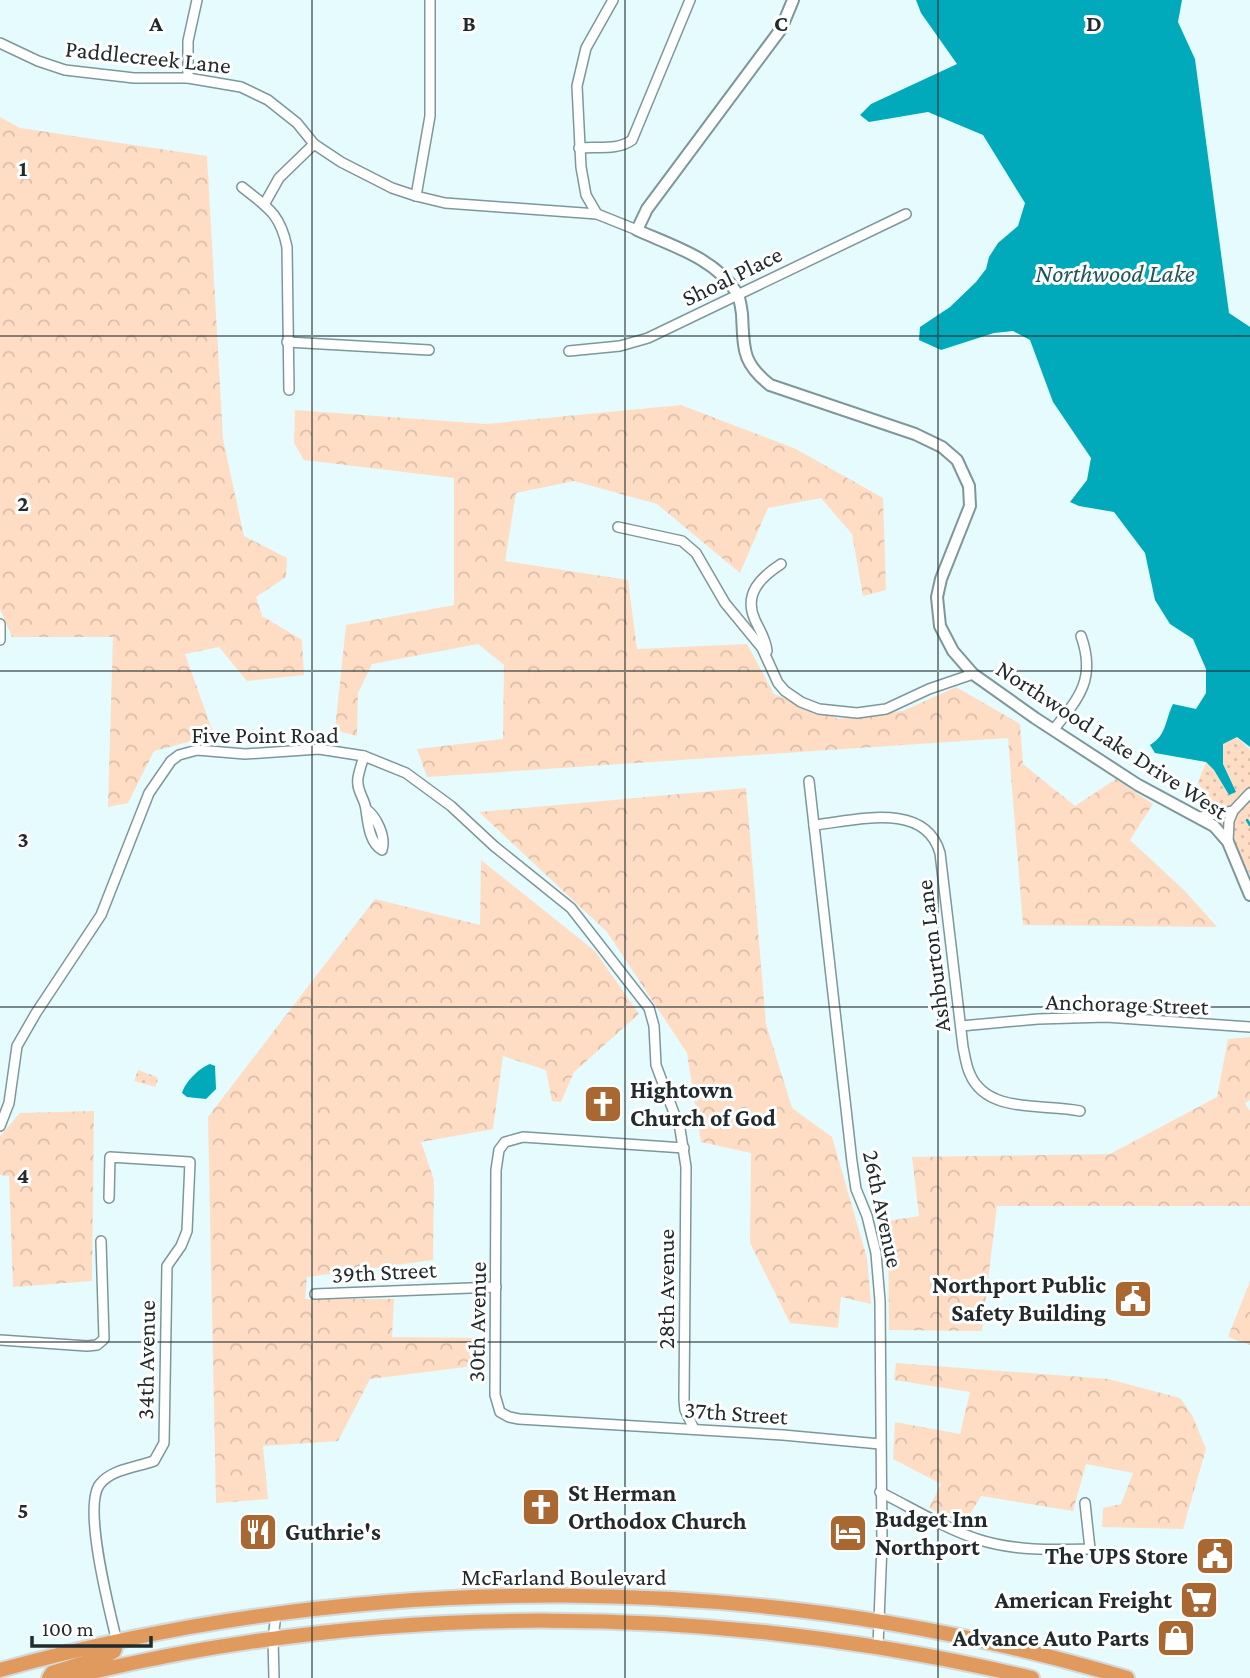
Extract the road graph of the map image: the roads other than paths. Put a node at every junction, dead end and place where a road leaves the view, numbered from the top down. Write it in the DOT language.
graph roads {
  1 [pos="197,0"];
  2 [pos="430,0"];
  3 [pos="613,0"];
  4 [pos="690,0"];
  5 [pos="793,0"];
  6 [pos="0,43"];
  7 [pos="188,78"];
  8 [pos="314,144"];
  9 [pos="579,148"];
  10 [pos="242,187"];
  11 [pos="586,195"];
  12 [pos="416,196"];
  13 [pos="265,203"];
  14 [pos="577,212"];
  15 [pos="597,214"];
  16 [pos="906,214"];
  17 [pos="637,230"];
  18 [pos="738,295"];
  19 [pos="287,342"];
  20 [pos="429,350"];
  21 [pos="569,351"];
  22 [pos="289,390"];
  23 [pos="618,527"];
  24 [pos="781,564"];
  25 [pos="0,624"];
  26 [pos="1081,636"];
  27 [pos="0,640"];
  28 [pos="767,656"];
  29 [pos="973,674"];
  30 [pos="1054,729"];
  31 [pos="364,756"];
  32 [pos="809,781"];
  33 [pos="1250,793"];
  34 [pos="1233,811"];
  35 [pos="1202,817"];
  36 [pos="814,825"];
  37 [pos="1214,826"];
  38 [pos="1228,842"];
  39 [pos="383,852"];
  40 [pos="1250,895"];
  41 [pos="961,1026"];
  42 [pos="1250,1027"];
  43 [pos="1080,1111"];
  44 [pos="0,1126"];
  45 [pos="684,1148"];
  46 [pos="109,1198"];
  47 [pos="101,1241"];
  48 [pos="496,1287"];
  49 [pos="315,1294"];
  50 [pos="0,1340"];
  51 [pos="589,1423"];
  52 [pos="694,1429"];
  53 [pos="880,1444"];
  54 [pos="880,1492"];
  55 [pos="1086,1503"];
  56 [pos="276,1614"];
  57 [pos="879,1622"];
  58 [pos="273,1639"];
  59 [pos="117,1642"];
  60 [pos="877,1646"];
  61 [pos="0,1670"];
  62 [pos="49,1678"];
  63 [pos="67,1678"];
  64 [pos="274,1678"];
  65 [pos="1032,1678"];
  66 [pos="1127,1678"];
  1 -- 7 [label="street"];
  2 -- 12 [label="street"];
  3 -- 9 [label="street"];
  4 -- 9 [label="street"];
  5 -- 17 [label="street"];
  6 -- 7 [label="street, Paddlecreek Lane"];
  7 -- 8 [label="street, Paddlecreek Lane"];
  8 -- 12 [label="street, Paddlecreek Lane"];
  8 -- 13 [label="street"];
  9 -- 11 [label="street"];
  10 -- 13 [label="street"];
  11 -- 14 [label="street"];
  11 -- 15 [label="street"];
  12 -- 14 [label="street, Paddlecreek Lane"];
  13 -- 19 [label="street"];
  14 -- 15 [label="street, Paddlecreek Lane"];
  15 -- 17 [label="street, Paddlecreek Lane"];
  16 -- 18 [label="street, Shoal Place"];
  17 -- 18 [label="street"];
  18 -- 21 [label="street, Shoal Place"];
  18 -- 29 [label="street, Northwood Lake Drive West"];
  19 -- 20 [label="street"];
  19 -- 22 [label="street"];
  23 -- 28 [label="street"];
  24 -- 28 [label="street"];
  25 -- 27 [label="street"];
  26 -- 30 [label="street"];
  28 -- 29 [label="street"];
  29 -- 30 [label="street, Northwood Lake Drive West"];
  30 -- 35 [label="street, Northwood Lake Drive West"];
  31 -- 39 [label="street"];
  31 -- 44 [label="street, Five Point Road"];
  31 -- 45 [label="street, Five Point Road"];
  32 -- 36 [label="street, 26th Avenue"];
  33 -- 34 [label="street"];
  34 -- 35 [label="street"];
  34 -- 37 [label="street"];
  34 -- 38 [label="street"];
  35 -- 37 [label="street, Northwood Lake Drive West"];
  36 -- 41 [label="street, Ashburton Lane"];
  36 -- 53 [label="street, 26th Avenue"];
  37 -- 38 [label="street, Northwood Lake Drive West"];
  38 -- 40 [label="street, Northwood Lake Drive West"];
  41 -- 42 [label="street, Anchorage Street"];
  41 -- 43 [label="street, Ashburton Lane"];
  45 -- 48 [label="street, 30th Avenue"];
  45 -- 52 [label="street, 28th Avenue"];
  46 -- 59 [label="street, 34th Avenue"];
  47 -- 50 [label="street"];
  48 -- 49 [label="street, 39th Street"];
  48 -- 51 [label="street, 30th Avenue"];
  51 -- 52 [label="street, 37th Street"];
  52 -- 53 [label="street, 37th Street"];
  53 -- 54 [label="street, 26th Avenue"];
  54 -- 55 [label="street"];
  54 -- 57 [label="street, 26th Avenue"];
  56 -- 57 [label="highway, McFarland Boulevard"];
  56 -- 58 [label="street"];
  56 -- 59 [label="highway, McFarland Boulevard"];
  57 -- 60 [label="street, 26th Avenue"];
  57 -- 66 [label="highway, McFarland Boulevard"];
  58 -- 60 [label="highway, McFarland Boulevard"];
  58 -- 63 [label="highway, McFarland Boulevard"];
  58 -- 64 [label="street"];
  59 -- 61 [label="highway, McFarland Boulevard"];
  59 -- 62 [label="highway"];
  60 -- 65 [label="highway, McFarland Boulevard"];
}
